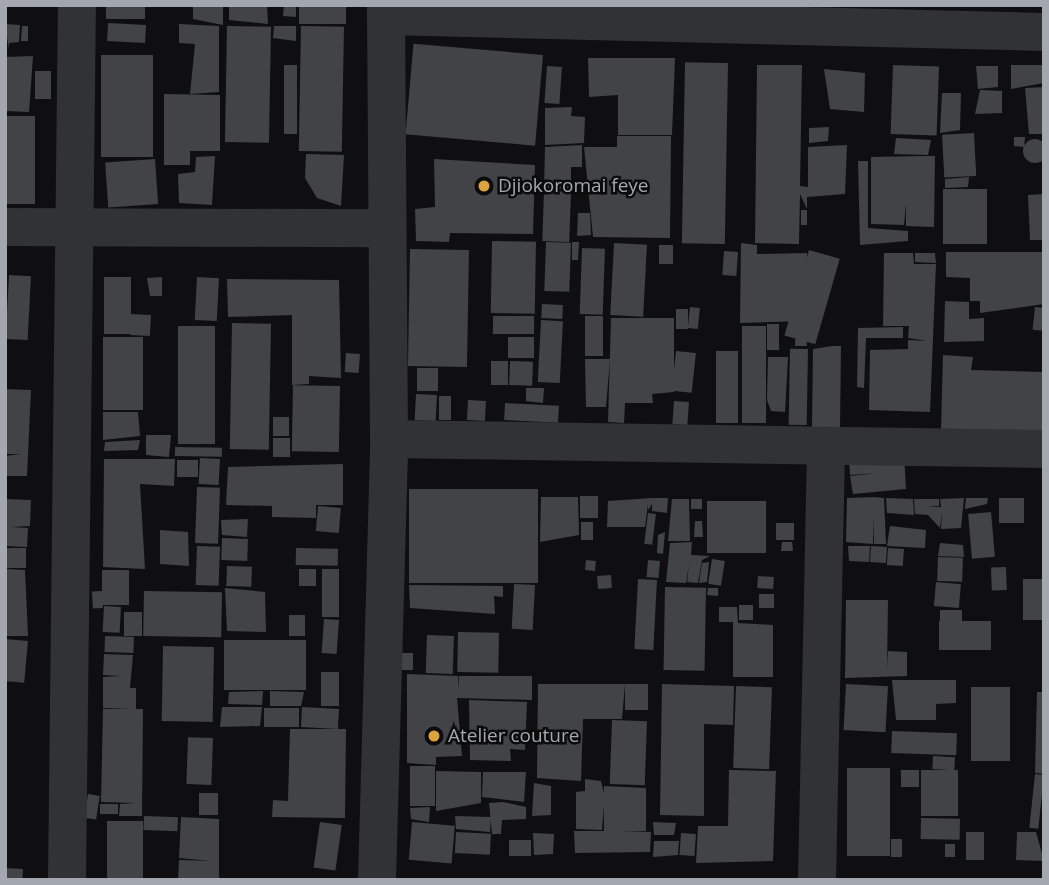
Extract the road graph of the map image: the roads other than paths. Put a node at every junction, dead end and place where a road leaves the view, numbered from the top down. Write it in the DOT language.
graph roads {
  1 [pos="77,5"];
  2 [pos="386,11"];
  3 [pos="1044,32"];
  4 [pos="5,227"];
  5 [pos="75,228"];
  6 [pos="383,228"];
  7 [pos="389,439"];
  8 [pos="826,446"];
  9 [pos="1044,449"];
  10 [pos="67,880"];
  11 [pos="377,880"];
  12 [pos="817,880"];
  1 -- 5 [label="street"];
  2 -- 3 [label="street"];
  2 -- 6 [label="street"];
  4 -- 5 [label="street"];
  5 -- 6 [label="street"];
  5 -- 10 [label="street"];
  6 -- 7 [label="street"];
  7 -- 8 [label="street"];
  7 -- 11 [label="street"];
  8 -- 9 [label="street"];
  8 -- 12 [label="street"];
}
